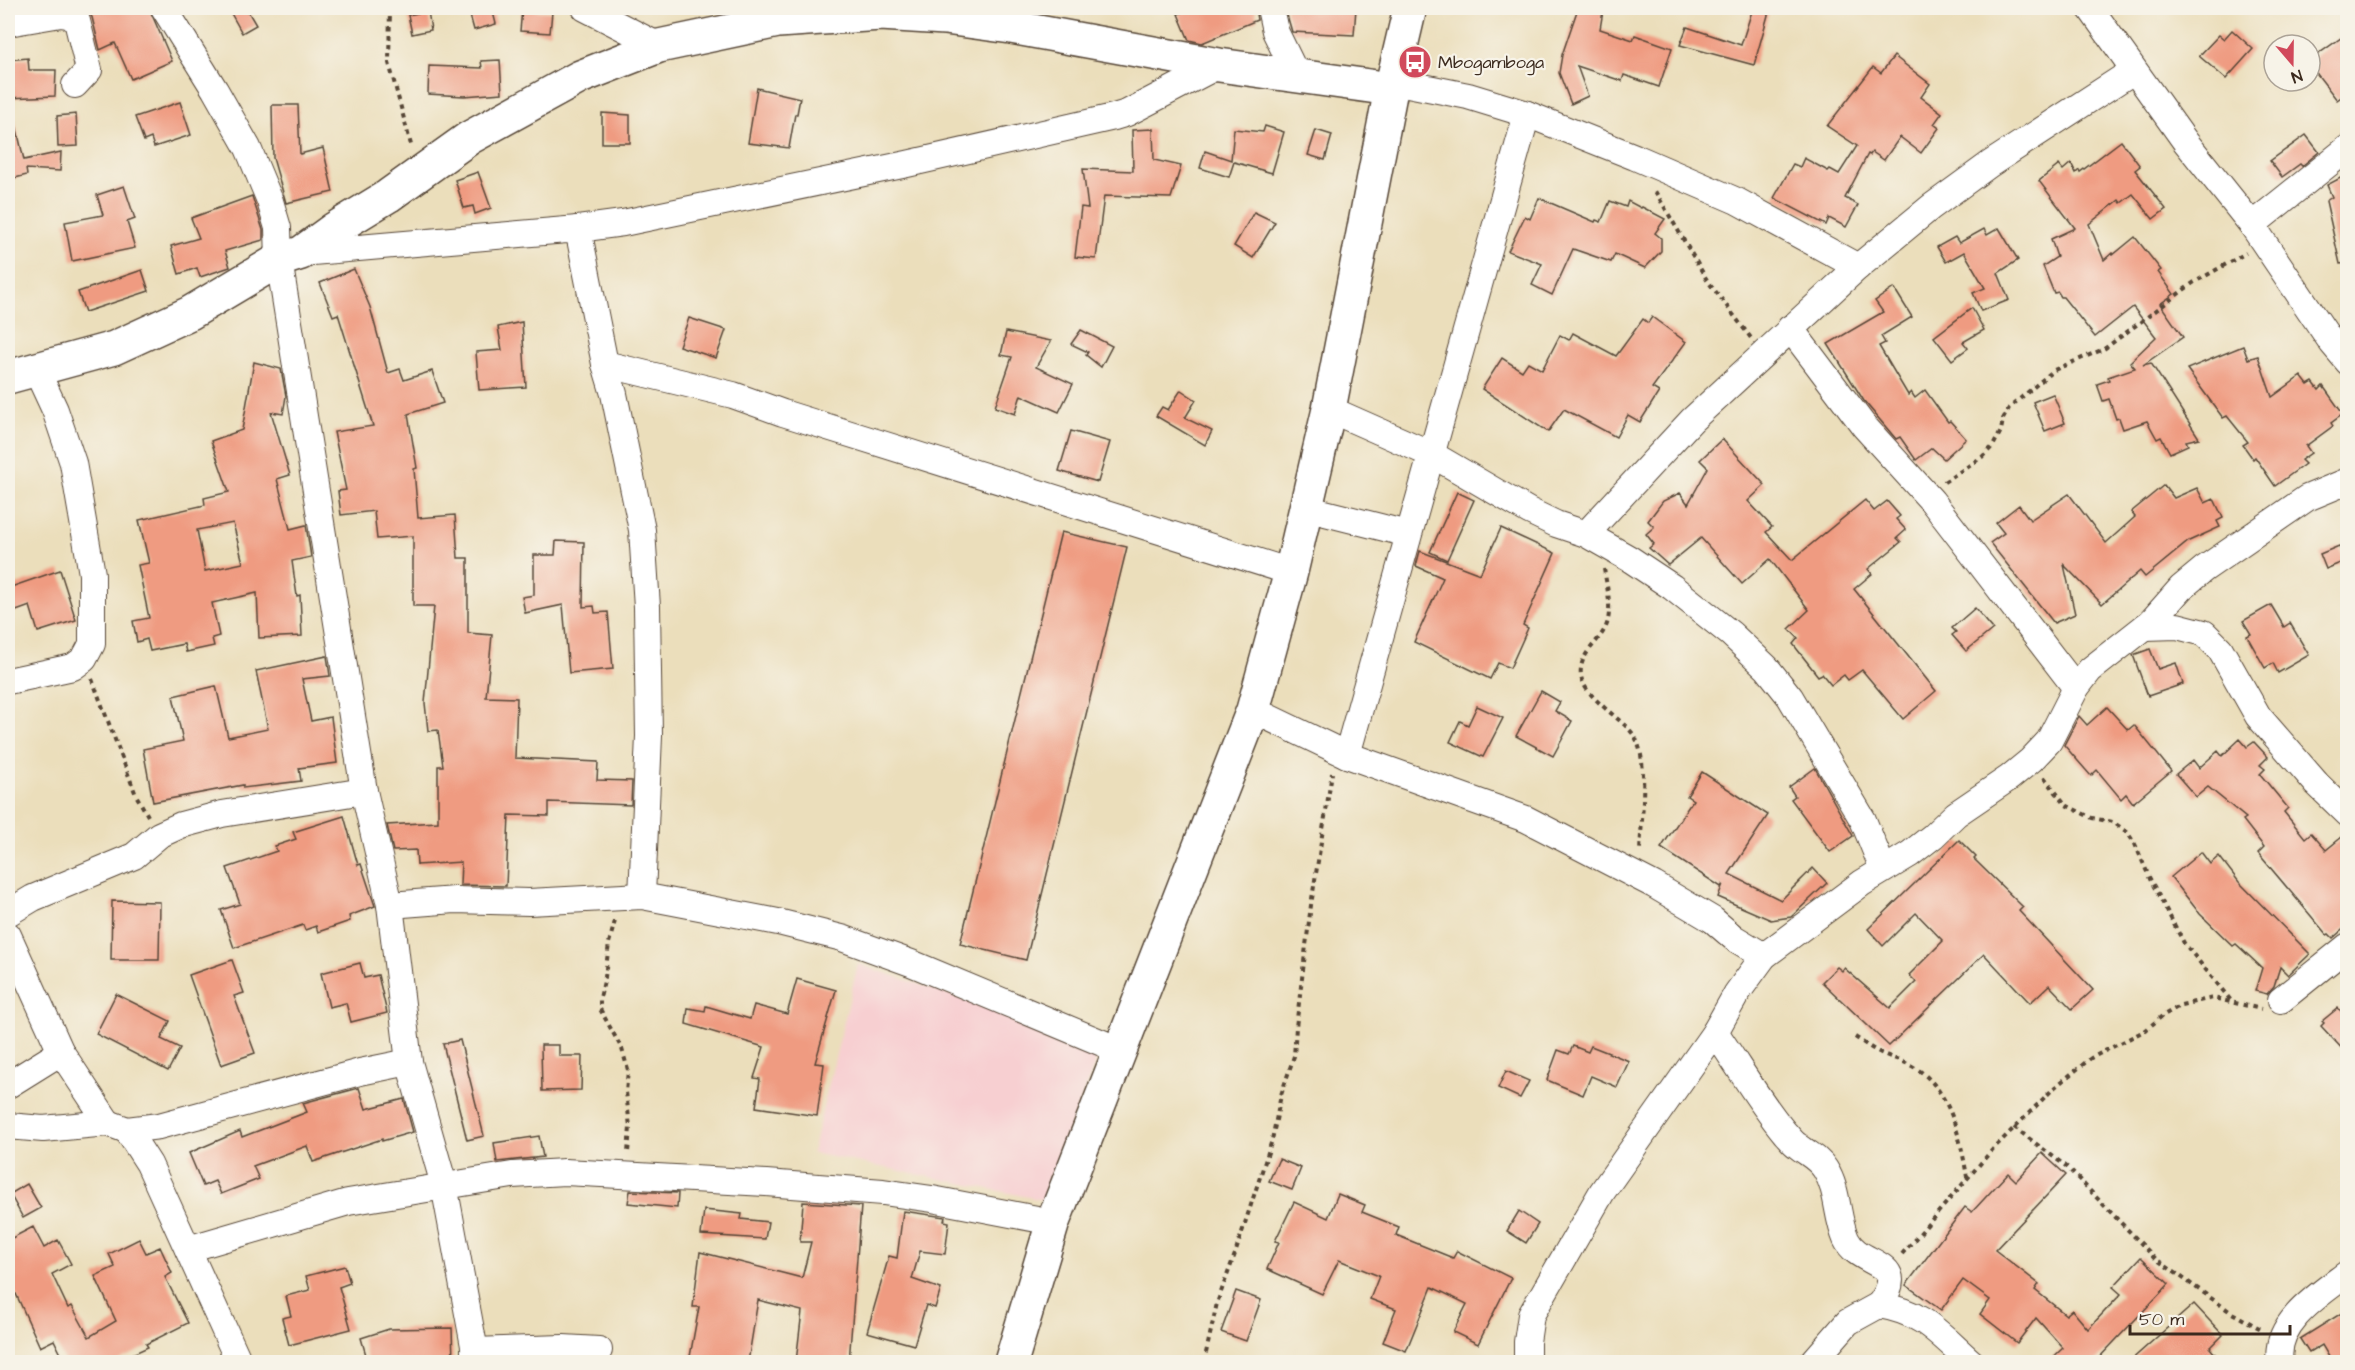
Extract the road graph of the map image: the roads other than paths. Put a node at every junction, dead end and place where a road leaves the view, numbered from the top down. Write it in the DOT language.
graph roads {
  1 [pos="164,8"];
  2 [pos="585,8"];
  3 [pos="1270,8"];
  4 [pos="1410,8"];
  5 [pos="2090,8"];
  6 [pos="778,14"];
  7 [pos="8,23"];
  8 [pos="659,46"];
  9 [pos="1219,65"];
  10 [pos="2133,71"];
  11 [pos="1297,76"];
  12 [pos="75,85"];
  13 [pos="1392,85"];
  14 [pos="1527,114"];
  15 [pos="2348,148"];
  16 [pos="578,229"];
  17 [pos="2259,233"];
  18 [pos="290,256"];
  19 [pos="1858,267"];
  20 [pos="1790,328"];
  21 [pos="2348,362"];
  22 [pos="605,364"];
  23 [pos="22,373"];
  24 [pos="1329,409"];
  25 [pos="1433,455"];
  26 [pos="2348,481"];
  27 [pos="1305,508"];
  28 [pos="1408,534"];
  29 [pos="1593,538"];
  30 [pos="1291,572"];
  31 [pos="2145,627"];
  32 [pos="8,681"];
  33 [pos="2076,688"];
  34 [pos="1253,710"];
  35 [pos="1341,752"];
  36 [pos="364,791"];
  37 [pos="2348,814"];
  38 [pos="1883,869"];
  39 [pos="642,896"];
  40 [pos="390,905"];
  41 [pos="8,912"];
  42 [pos="8,935"];
  43 [pos="2348,946"];
  44 [pos="1764,956"];
  45 [pos="2282,1000"];
  46 [pos="1715,1032"];
  47 [pos="1119,1050"];
  48 [pos="61,1052"];
  49 [pos="408,1062"];
  50 [pos="8,1085"];
  51 [pos="8,1126"];
  52 [pos="117,1126"];
  53 [pos="444,1185"];
  54 [pos="1053,1222"];
  55 [pos="188,1249"];
  56 [pos="2348,1273"];
  57 [pos="1879,1305"];
  58 [pos="599,1350"];
  59 [pos="476,1357"];
  60 [pos="239,1362"];
  61 [pos="1011,1362"];
  62 [pos="1527,1362"];
  63 [pos="1813,1362"];
  64 [pos="1971,1362"];
  65 [pos="2280,1362"];
  1 -- 18 [label="street"];
  2 -- 8 [label="street"];
  3 -- 11 [label="street"];
  4 -- 13 [label="main road"];
  5 -- 10 [label="street"];
  6 -- 8 [label="main road"];
  6 -- 9 [label="main road"];
  7 -- 12 [label="street"];
  8 -- 18 [label="main road"];
  9 -- 11 [label="main road"];
  9 -- 16 [label="street"];
  10 -- 17 [label="street"];
  10 -- 19 [label="street"];
  11 -- 13 [label="main road"];
  13 -- 14 [label="street"];
  13 -- 24 [label="main road"];
  14 -- 19 [label="street"];
  14 -- 25 [label="street"];
  15 -- 17 [label="street"];
  16 -- 18 [label="street"];
  16 -- 22 [label="street"];
  17 -- 21 [label="street"];
  18 -- 23 [label="main road"];
  18 -- 36 [label="street"];
  19 -- 20 [label="street"];
  20 -- 29 [label="street"];
  20 -- 33 [label="street"];
  22 -- 30 [label="street"];
  22 -- 39 [label="street"];
  23 -- 32 [label="street"];
  24 -- 25 [label="street"];
  24 -- 27 [label="main road"];
  25 -- 28 [label="street"];
  25 -- 29 [label="street"];
  26 -- 31 [label="street"];
  27 -- 28 [label="street"];
  27 -- 30 [label="main road"];
  28 -- 35 [label="street"];
  29 -- 38 [label="street"];
  30 -- 34 [label="main road"];
  31 -- 33 [label="street"];
  31 -- 37 [label="street"];
  33 -- 38 [label="street"];
  34 -- 35 [label="street"];
  34 -- 47 [label="main road"];
  35 -- 44 [label="street"];
  36 -- 40 [label="street"];
  36 -- 41 [label="street"];
  38 -- 44 [label="street"];
  39 -- 40 [label="street"];
  39 -- 47 [label="street"];
  40 -- 49 [label="street"];
  42 -- 48 [label="street"];
  43 -- 45 [label="street"];
  44 -- 46 [label="street"];
  46 -- 57 [label="street"];
  46 -- 62 [label="street"];
  47 -- 54 [label="main road"];
  48 -- 50 [label="street"];
  48 -- 52 [label="street"];
  49 -- 52 [label="street"];
  49 -- 53 [label="street"];
  51 -- 52 [label="street"];
  52 -- 55 [label="street"];
  53 -- 54 [label="street"];
  53 -- 55 [label="street"];
  53 -- 59 [label="street"];
  54 -- 61 [label="main road"];
  55 -- 60 [label="street"];
  56 -- 65 [label="street"];
  57 -- 63 [label="street"];
  57 -- 64 [label="street"];
  58 -- 59 [label="street"];
}
